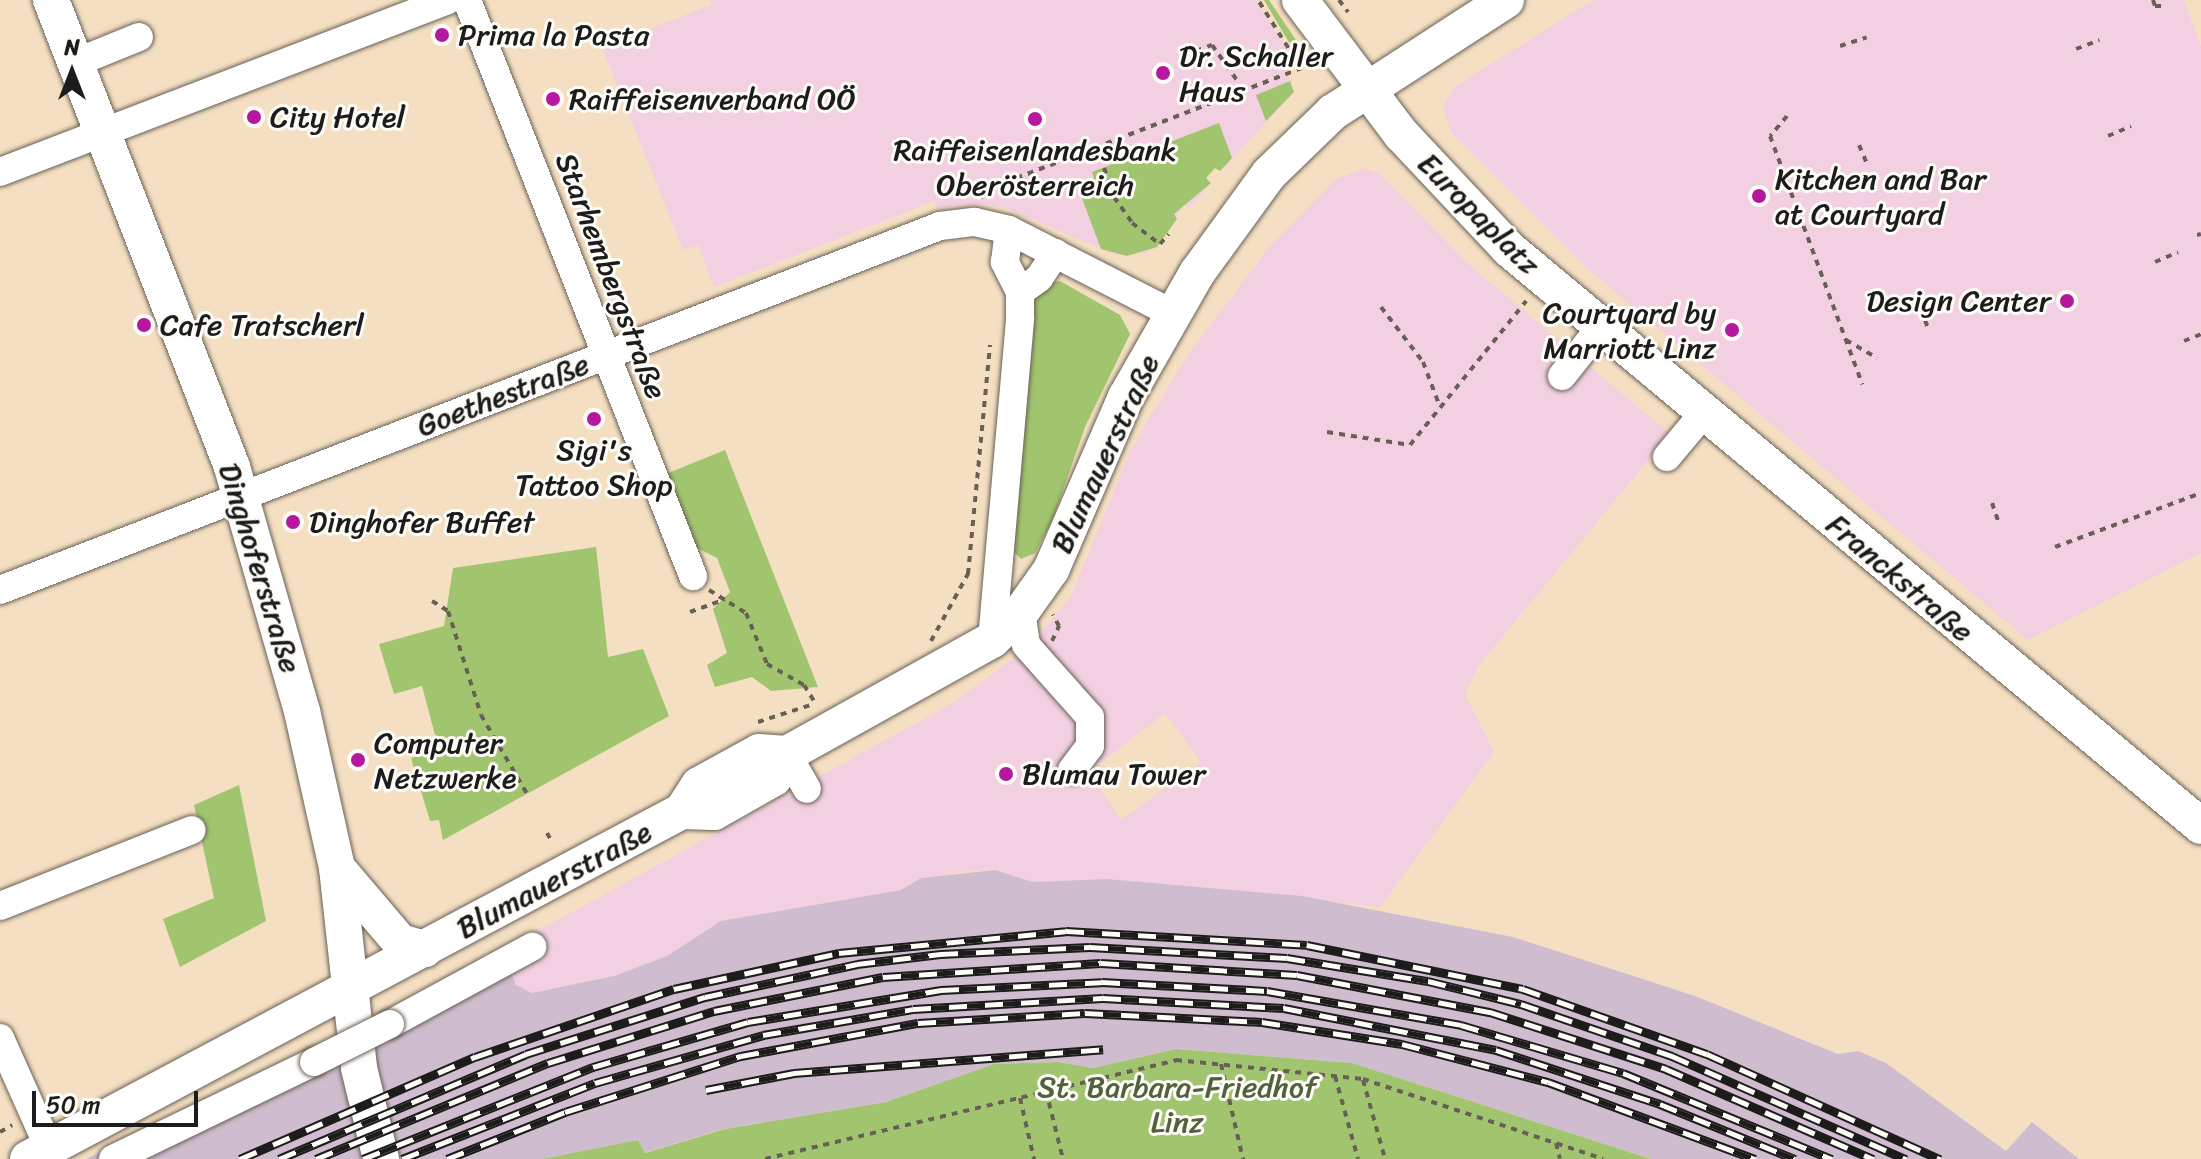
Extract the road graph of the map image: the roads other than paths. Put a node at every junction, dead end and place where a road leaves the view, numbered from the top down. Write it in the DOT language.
graph roads {
  1 [pos="51,0"];
  2 [pos="447,0"];
  3 [pos="467,0"];
  4 [pos="1300,0"];
  5 [pos="1506,0"];
  6 [pos="139,37"];
  7 [pos="75,63"];
  8 [pos="1366,91"];
  9 [pos="102,131"];
  10 [pos="0,172"];
  11 [pos="1009,230"];
  12 [pos="1056,253"];
  13 [pos="1014,284"];
  14 [pos="1173,314"];
  15 [pos="1600,328"];
  16 [pos="606,355"];
  17 [pos="1562,376"];
  18 [pos="1703,414"];
  19 [pos="1667,457"];
  20 [pos="240,498"];
  21 [pos="693,576"];
  22 [pos="0,590"];
  23 [pos="1037,613"];
  24 [pos="992,640"];
  25 [pos="787,754"];
  26 [pos="1072,770"];
  27 [pos="807,789"];
  28 [pos="2201,826"];
  29 [pos="192,830"];
  30 [pos="337,868"];
  31 [pos="0,906"];
  32 [pos="532,947"];
  33 [pos="425,949"];
  34 [pos="352,987"];
  35 [pos="0,1038"];
  36 [pos="38,1153"];
  37 [pos="113,1159"];
  38 [pos="381,1159"];
  1 -- 7 [label="main road, Dinghoferstraße"];
  2 -- 9 [label="street"];
  3 -- 16 [label="street, Starhembergstraße"];
  4 -- 8 [label="main road, Europaplatz"];
  5 -- 8 [label="main road"];
  6 -- 7 [label="street"];
  7 -- 9 [label="main road, Dinghoferstraße"];
  8 -- 14 [label="main road, Blumauerstraße"];
  8 -- 15 [label="main road, Europaplatz"];
  9 -- 10 [label="street"];
  9 -- 20 [label="main road, Dinghoferstraße"];
  11 -- 12 [label="street, Goethestraße"];
  11 -- 13 [label="street"];
  11 -- 16 [label="street, Goethestraße"];
  12 -- 13 [label="street"];
  12 -- 14 [label="street, Goethestraße"];
  13 -- 24 [label="street"];
  14 -- 23 [label="main road, Blumauerstraße"];
  15 -- 17 [label="street"];
  15 -- 18 [label="main road, Franckstraße"];
  16 -- 20 [label="street, Goethestraße"];
  16 -- 21 [label="street, Starhembergstraße"];
  18 -- 19 [label="street"];
  18 -- 28 [label="main road, Franckstraße"];
  20 -- 22 [label="street, Goethestraße"];
  20 -- 30 [label="main road, Dinghoferstraße"];
  23 -- 24 [label="main road, Blumauerstraße"];
  23 -- 26 [label="street"];
  24 -- 25 [label="main road, Blumauerstraße"];
  25 -- 27 [label="street"];
  25 -- 33 [label="main road, Blumauerstraße"];
  29 -- 31 [label="street"];
  30 -- 33 [label="main road, Blumauerstraße"];
  30 -- 34 [label="main road, Dinghoferstraße"];
  32 -- 37 [label="street, bridge"];
  33 -- 34 [label="main road, Blumauerstraße"];
  34 -- 36 [label="main road, Blumauerstraße"];
  34 -- 38 [label="main road, Dinghoferstraße"];
  35 -- 36 [label="street"];
}
